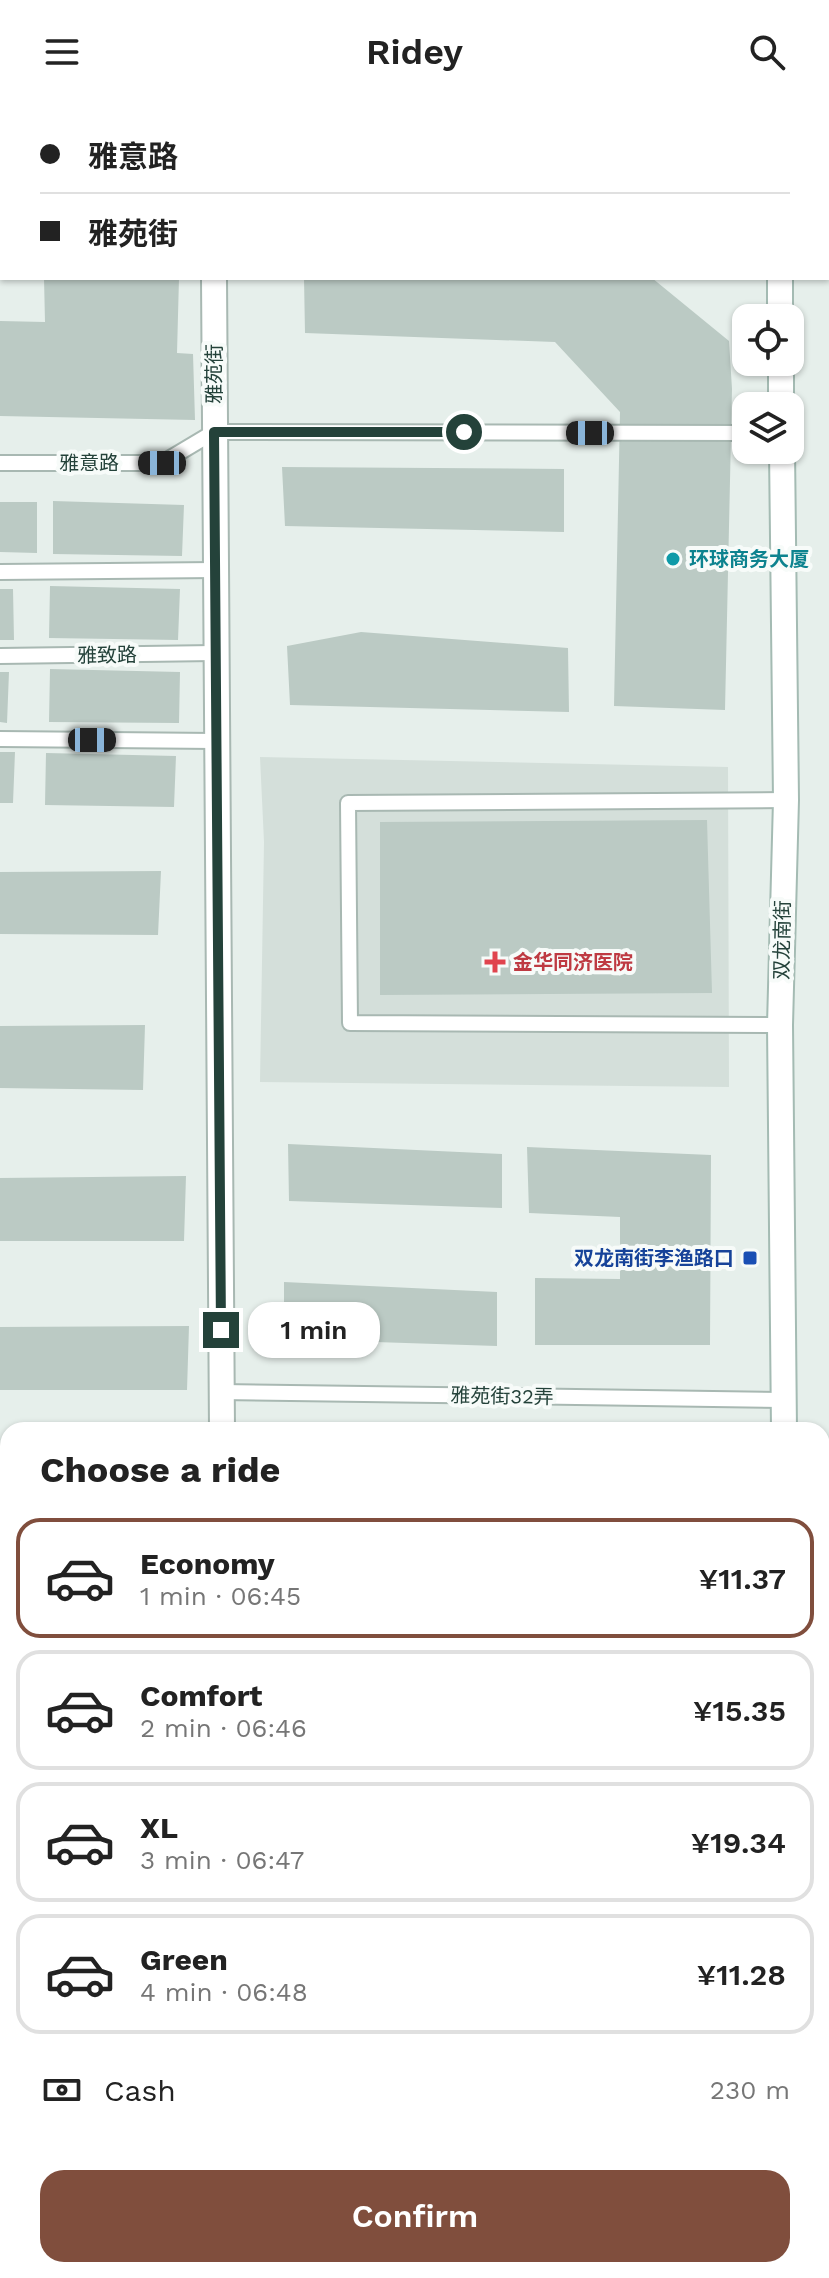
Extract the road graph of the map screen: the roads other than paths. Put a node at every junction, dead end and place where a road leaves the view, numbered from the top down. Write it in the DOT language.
graph roads {
  1 [pos="214,280"];
  2 [pos="780,280"];
  3 [pos="780,304"];
  4 [pos="214,432"];
  5 [pos="732,433"];
  6 [pos="0,463"];
  7 [pos="782,464"];
  8 [pos="216,570"];
  9 [pos="0,572"];
  10 [pos="214,653"];
  11 [pos="0,656"];
  12 [pos="0,739"];
  13 [pos="215,741"];
  14 [pos="786,800"];
  15 [pos="780,1025"];
  16 [pos="221,1392"];
  17 [pos="783,1400"];
  18 [pos="222,1422"];
  19 [pos="784,1422"];
  1 -- 4 [label="street, 雅苑街"];
  2 -- 3 [label="street"];
  4 -- 5 [label="lane"];
  4 -- 6 [label="lane, 雅意路"];
  4 -- 8 [label="street, 雅苑街"];
  7 -- 14 [label="street, 双龙南街"];
  8 -- 9 [label="lane"];
  8 -- 10 [label="street, 雅苑街"];
  10 -- 11 [label="lane, 雅致路"];
  10 -- 13 [label="street, 雅苑街"];
  12 -- 13 [label="lane"];
  13 -- 16 [label="street, 雅苑街"];
  14 -- 15 [label="street, 双龙南街"];
  14 -- 15 [label="lane"];
  15 -- 17 [label="street, 双龙南街"];
  16 -- 17 [label="lane, 雅苑街32弄"];
  16 -- 18 [label="street, 雅苑街"];
  17 -- 19 [label="street, 双龙南街"];
}
